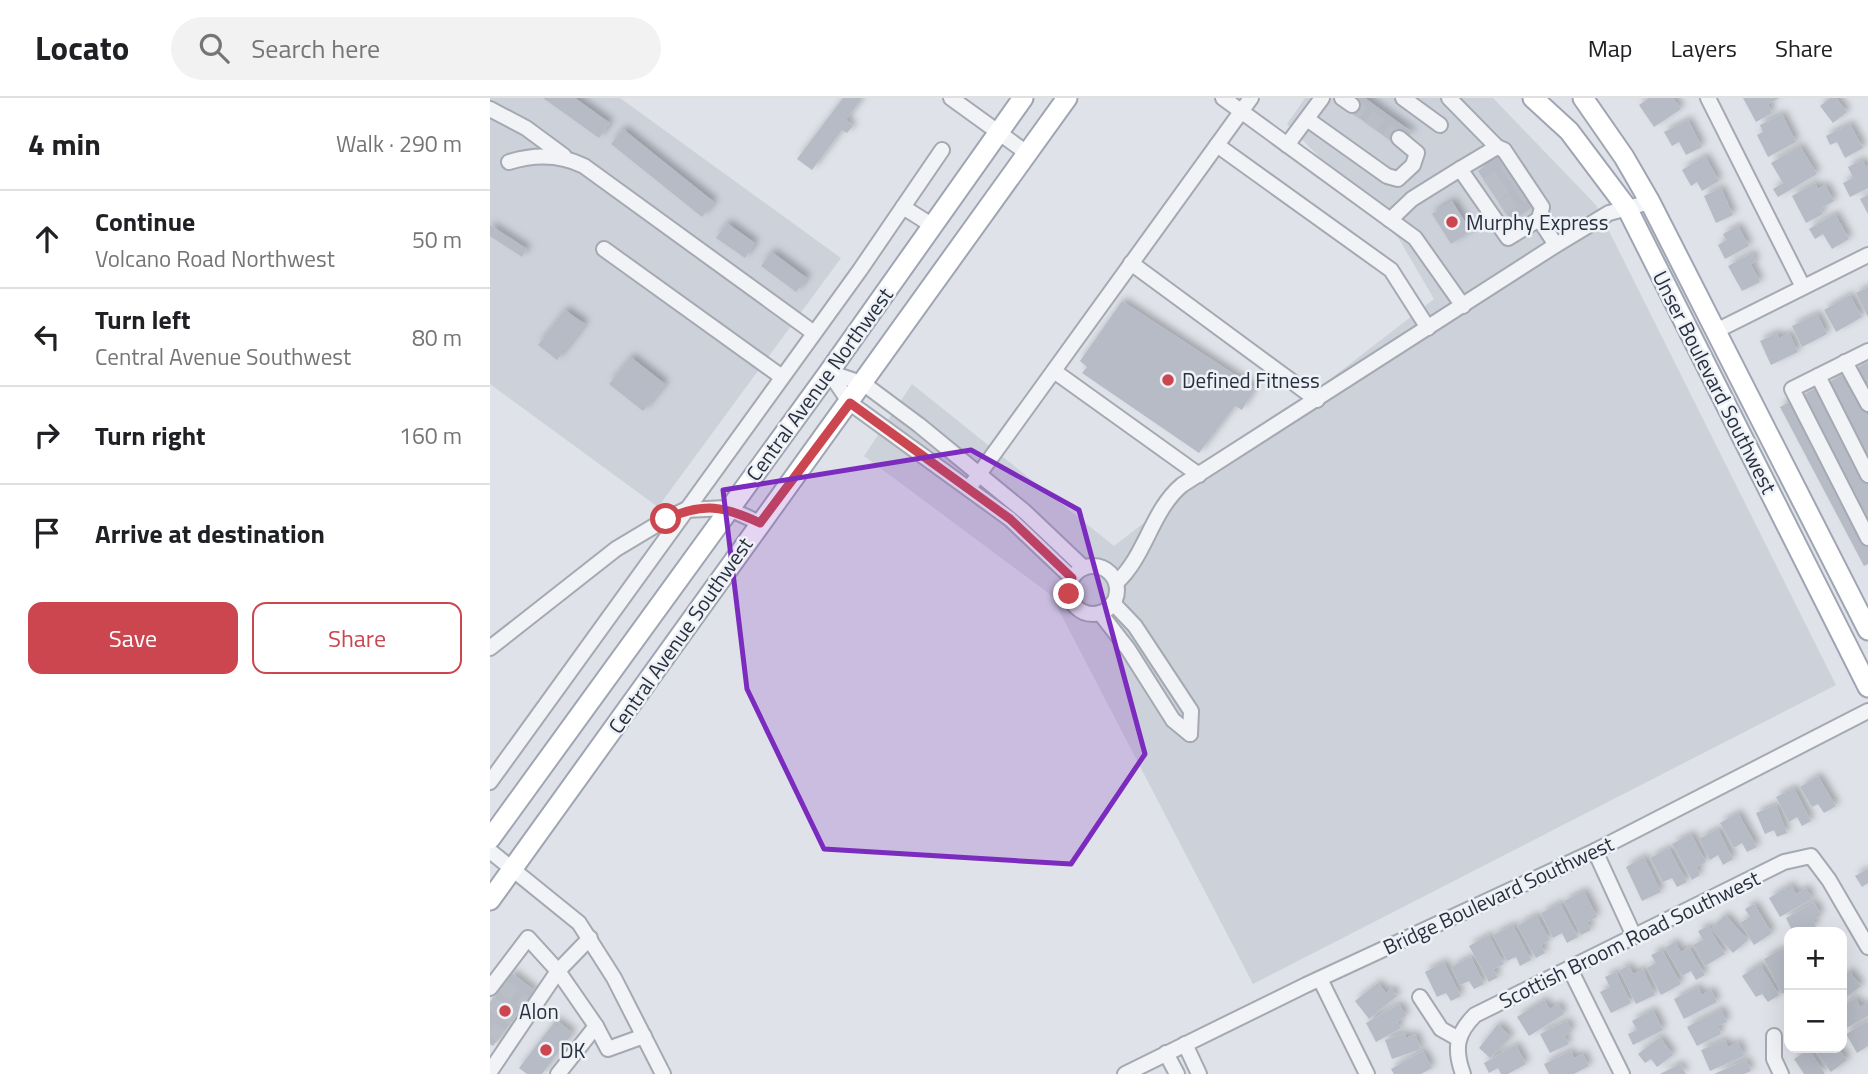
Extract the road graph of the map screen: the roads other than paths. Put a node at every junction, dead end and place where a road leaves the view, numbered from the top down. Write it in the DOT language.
graph roads {
  1 [pos="951,98"];
  2 [pos="1023,98"];
  3 [pos="1067,98"];
  4 [pos="1223,98"];
  5 [pos="1251,98"];
  6 [pos="1322,98"];
  7 [pos="1403,98"];
  8 [pos="1449,98"];
  9 [pos="1533,98"];
  10 [pos="1583,98"];
  11 [pos="1708,98"];
  12 [pos="490,109"];
  13 [pos="1241,111"];
  14 [pos="1309,116"];
  15 [pos="1440,125"];
  16 [pos="1000,132"];
  17 [pos="1399,138"];
  18 [pos="1217,145"];
  19 [pos="1287,145"];
  20 [pos="1497,147"];
  21 [pos="942,150"];
  22 [pos="1027,153"];
  23 [pos="564,156"];
  24 [pos="509,162"];
  25 [pos="1461,169"];
  26 [pos="1650,202"];
  27 [pos="903,207"];
  28 [pos="1627,208"];
  29 [pos="1539,219"];
  30 [pos="1390,220"];
  31 [pos="933,226"];
  32 [pos="1556,245"];
  33 [pos="604,249"];
  34 [pos="1868,255"];
  35 [pos="1131,263"];
  36 [pos="1803,287"];
  37 [pos="1463,306"];
  38 [pos="1428,328"];
  39 [pos="1716,331"];
  40 [pos="814,333"];
  41 [pos="1868,351"];
  42 [pos="1845,362"];
  43 [pos="1054,371"];
  44 [pos="829,372"];
  45 [pos="1818,376"];
  46 [pos="782,377"];
  47 [pos="864,384"];
  48 [pos="1317,400"];
  49 [pos="850,403"];
  50 [pos="1868,404"];
  51 [pos="979,474"];
  52 [pos="1199,475"];
  53 [pos="1868,475"];
  54 [pos="969,488"];
  55 [pos="727,508"];
  56 [pos="685,510"];
  57 [pos="760,523"];
  58 [pos="1868,538"];
  59 [pos="1084,568"];
  60 [pos="1072,578"];
  61 [pos="1113,578"];
  62 [pos="1113,603"];
  63 [pos="1100,613"];
  64 [pos="1868,630"];
  65 [pos="490,648"];
  66 [pos="1868,687"];
  67 [pos="1868,711"];
  68 [pos="490,782"];
  69 [pos="490,839"];
  70 [pos="1595,850"];
  71 [pos="490,851"];
  72 [pos="513,868"];
  73 [pos="490,900"];
  74 [pos="1634,936"];
  75 [pos="590,938"];
  76 [pos="1868,947"];
  77 [pos="1570,970"];
  78 [pos="558,971"];
  79 [pos="1320,979"];
  80 [pos="496,985"];
  81 [pos="1420,997"];
  82 [pos="596,1026"];
  83 [pos="644,1036"];
  84 [pos="1774,1037"];
  85 [pos="1457,1038"];
  86 [pos="1185,1044"];
  87 [pos="1166,1054"];
  88 [pos="493,1071"];
  89 [pos="558,1074"];
  90 [pos="663,1074"];
  91 [pos="1125,1074"];
  92 [pos="1177,1074"];
  93 [pos="1199,1074"];
  94 [pos="1367,1074"];
  95 [pos="1463,1074"];
  96 [pos="1622,1074"];
  97 [pos="1781,1074"];
  1 -- 16 [label="street"];
  2 -- 16 [label="main road, Central Avenue Northwest"];
  3 -- 22 [label="main road, Central Avenue Southwest"];
  4 -- 13 [label="street"];
  5 -- 13 [label="street"];
  6 -- 14 [label="street"];
  7 -- 15 [label="street"];
  8 -- 20 [label="street"];
  9 -- 28 [label="main road, Unser Boulevard Southwest"];
  10 -- 26 [label="main road, Unser Boulevard Southwest"];
  11 -- 36 [label="street"];
  12 -- 23 [label="street"];
  13 -- 18 [label="street"];
  13 -- 19 [label="street"];
  14 -- 17 [label="street"];
  14 -- 19 [label="street"];
  16 -- 22 [label="street"];
  16 -- 31 [label="main road, Central Avenue Northwest"];
  18 -- 35 [label="street"];
  18 -- 38 [label="street"];
  19 -- 30 [label="street"];
  20 -- 25 [label="street"];
  20 -- 29 [label="street"];
  21 -- 27 [label="street"];
  22 -- 47 [label="main road, Central Avenue Southwest"];
  23 -- 24 [label="street"];
  23 -- 40 [label="street"];
  25 -- 29 [label="street"];
  25 -- 30 [label="street"];
  26 -- 28 [label="street"];
  26 -- 39 [label="main road, Unser Boulevard Southwest"];
  27 -- 31 [label="street"];
  27 -- 40 [label="street"];
  28 -- 32 [label="street"];
  28 -- 66 [label="main road, Unser Boulevard Southwest"];
  29 -- 32 [label="street"];
  30 -- 37 [label="street"];
  31 -- 44 [label="main road, Central Avenue Northwest"];
  32 -- 37 [label="street"];
  33 -- 46 [label="street"];
  34 -- 36 [label="street"];
  35 -- 43 [label="street"];
  35 -- 48 [label="street"];
  36 -- 39 [label="street"];
  37 -- 38 [label="street"];
  38 -- 48 [label="street"];
  39 -- 64 [label="main road, Unser Boulevard Southwest"];
  40 -- 46 [label="street"];
  41 -- 42 [label="street"];
  42 -- 45 [label="street"];
  42 -- 50 [label="street"];
  43 -- 51 [label="street"];
  43 -- 52 [label="street"];
  44 -- 47 [label="street"];
  44 -- 49 [label="street"];
  44 -- 55 [label="main road, Central Avenue Northwest"];
  45 -- 53 [label="street"];
  45 -- 58 [label="street"];
  46 -- 56 [label="street"];
  47 -- 49 [label="main road, Central Avenue Southwest"];
  47 -- 51 [label="street"];
  48 -- 52 [label="street"];
  49 -- 54 [label="street"];
  49 -- 57 [label="main road, Central Avenue Southwest"];
  51 -- 54 [label="street"];
  51 -- 59 [label="street"];
  52 -- 61 [label="street"];
  54 -- 60 [label="street"];
  55 -- 56 [label="street"];
  55 -- 57 [label="street"];
  55 -- 69 [label="main road, Central Avenue Northwest"];
  56 -- 65 [label="street"];
  56 -- 68 [label="street"];
  57 -- 72 [label="main road, Central Avenue Southwest"];
  59 -- 60 [label="street"];
  59 -- 61 [label="street"];
  60 -- 63 [label="street"];
  61 -- 62 [label="street"];
  62 -- 63 [label="street"];
  62 -- 63 [label="street"];
  67 -- 70 [label="street, Bridge Boulevard Southwest"];
  70 -- 74 [label="street"];
  70 -- 79 [label="street, Bridge Boulevard Southwest"];
  71 -- 72 [label="street"];
  72 -- 73 [label="main road, Central Avenue Southwest"];
  72 -- 75 [label="street"];
  74 -- 76 [label="street, Scottish Broom Road Southwest"];
  74 -- 77 [label="street, Scottish Broom Road Southwest"];
  75 -- 78 [label="street"];
  75 -- 83 [label="street"];
  77 -- 85 [label="street, Scottish Broom Road Southwest"];
  77 -- 96 [label="street"];
  78 -- 80 [label="street"];
  78 -- 82 [label="street"];
  78 -- 88 [label="street"];
  79 -- 86 [label="street, Bridge Boulevard Southwest"];
  79 -- 94 [label="street"];
  81 -- 85 [label="street"];
  82 -- 83 [label="street"];
  82 -- 89 [label="street"];
  83 -- 90 [label="street"];
  84 -- 97 [label="street"];
  85 -- 95 [label="street"];
  86 -- 87 [label="street, Bridge Boulevard Southwest"];
  86 -- 93 [label="street"];
  87 -- 91 [label="street, Bridge Boulevard Southwest"];
  87 -- 92 [label="street"];
}
